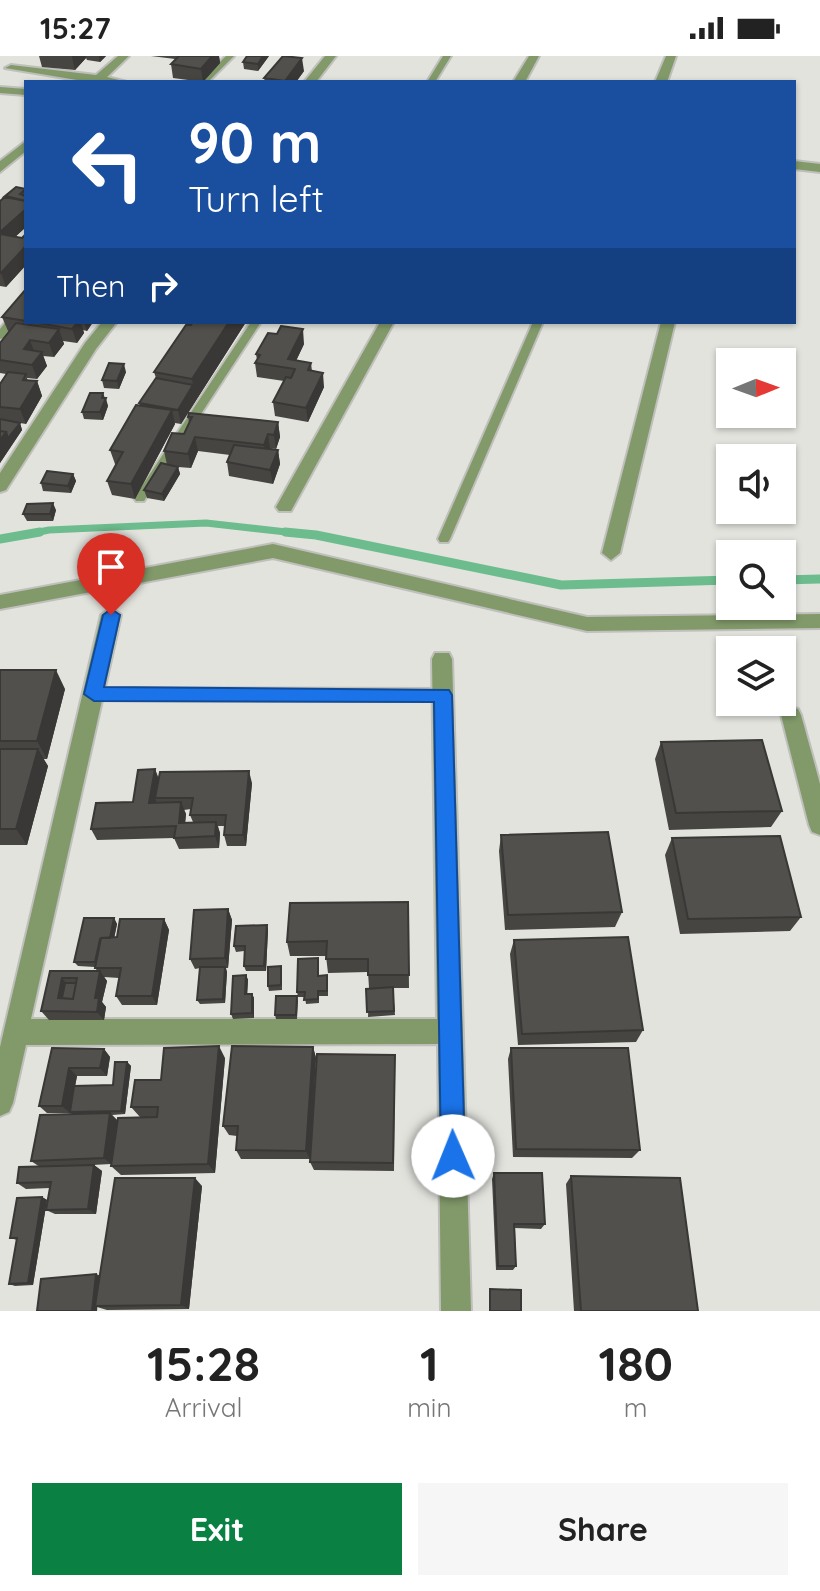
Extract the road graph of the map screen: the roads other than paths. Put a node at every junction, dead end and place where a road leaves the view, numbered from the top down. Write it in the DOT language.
graph roads {
  1 [pos="26,56"];
  2 [pos="124,56"];
  3 [pos="230,56"];
  4 [pos="331,56"];
  5 [pos="447,56"];
  6 [pos="534,56"];
  7 [pos="671,56"];
  8 [pos="11,68"];
  9 [pos="0,77"];
  10 [pos="89,80"];
  11 [pos="97,80"];
  12 [pos="206,80"];
  13 [pos="312,80"];
  14 [pos="432,80"];
  15 [pos="520,80"];
  16 [pos="662,80"];
  17 [pos="0,90"];
  18 [pos="24,92"];
  19 [pos="24,147"];
  20 [pos="796,152"];
  21 [pos="820,155"];
  22 [pos="796,165"];
  23 [pos="0,168"];
  24 [pos="820,168"];
  25 [pos="24,306"];
  26 [pos="108,324"];
  27 [pos="255,324"];
  28 [pos="386,324"];
  29 [pos="537,324"];
  30 [pos="668,324"];
  31 [pos="0,336"];
  32 [pos="0,486"];
  33 [pos="140,498"];
  34 [pos="285,507"];
  35 [pos="444,539"];
  36 [pos="611,553"];
  37 [pos="0,602"];
  38 [pos="111,615"];
  39 [pos="820,621"];
  40 [pos="442,659"];
  41 [pos="94,694"];
  42 [pos="443,695"];
  43 [pos="791,716"];
  44 [pos="820,825"];
  45 [pos="450,1031"];
  46 [pos="16,1032"];
  47 [pos="0,1103"];
  48 [pos="456,1311"];
  1 -- 8 [label="street"];
  2 -- 11 [label="street"];
  3 -- 12 [label="lane"];
  4 -- 13 [label="street"];
  5 -- 14 [label="lane"];
  6 -- 15 [label="street"];
  7 -- 16 [label="street"];
  8 -- 9 [label="street"];
  8 -- 10 [label="street"];
  17 -- 18 [label="street"];
  19 -- 23 [label="street"];
  20 -- 21 [label="street"];
  22 -- 24 [label="street"];
  25 -- 31 [label="lane"];
  26 -- 32 [label="street"];
  27 -- 33 [label="lane"];
  28 -- 34 [label="street"];
  29 -- 35 [label="lane"];
  30 -- 36 [label="street"];
  37 -- 39 [label="street"];
  38 -- 41 [label="street"];
  40 -- 42 [label="street"];
  41 -- 42 [label="lane"];
  41 -- 46 [label="street"];
  42 -- 45 [label="street"];
  43 -- 44 [label="street"];
  45 -- 46 [label="street"];
  45 -- 48 [label="street"];
  46 -- 47 [label="street"];
}
